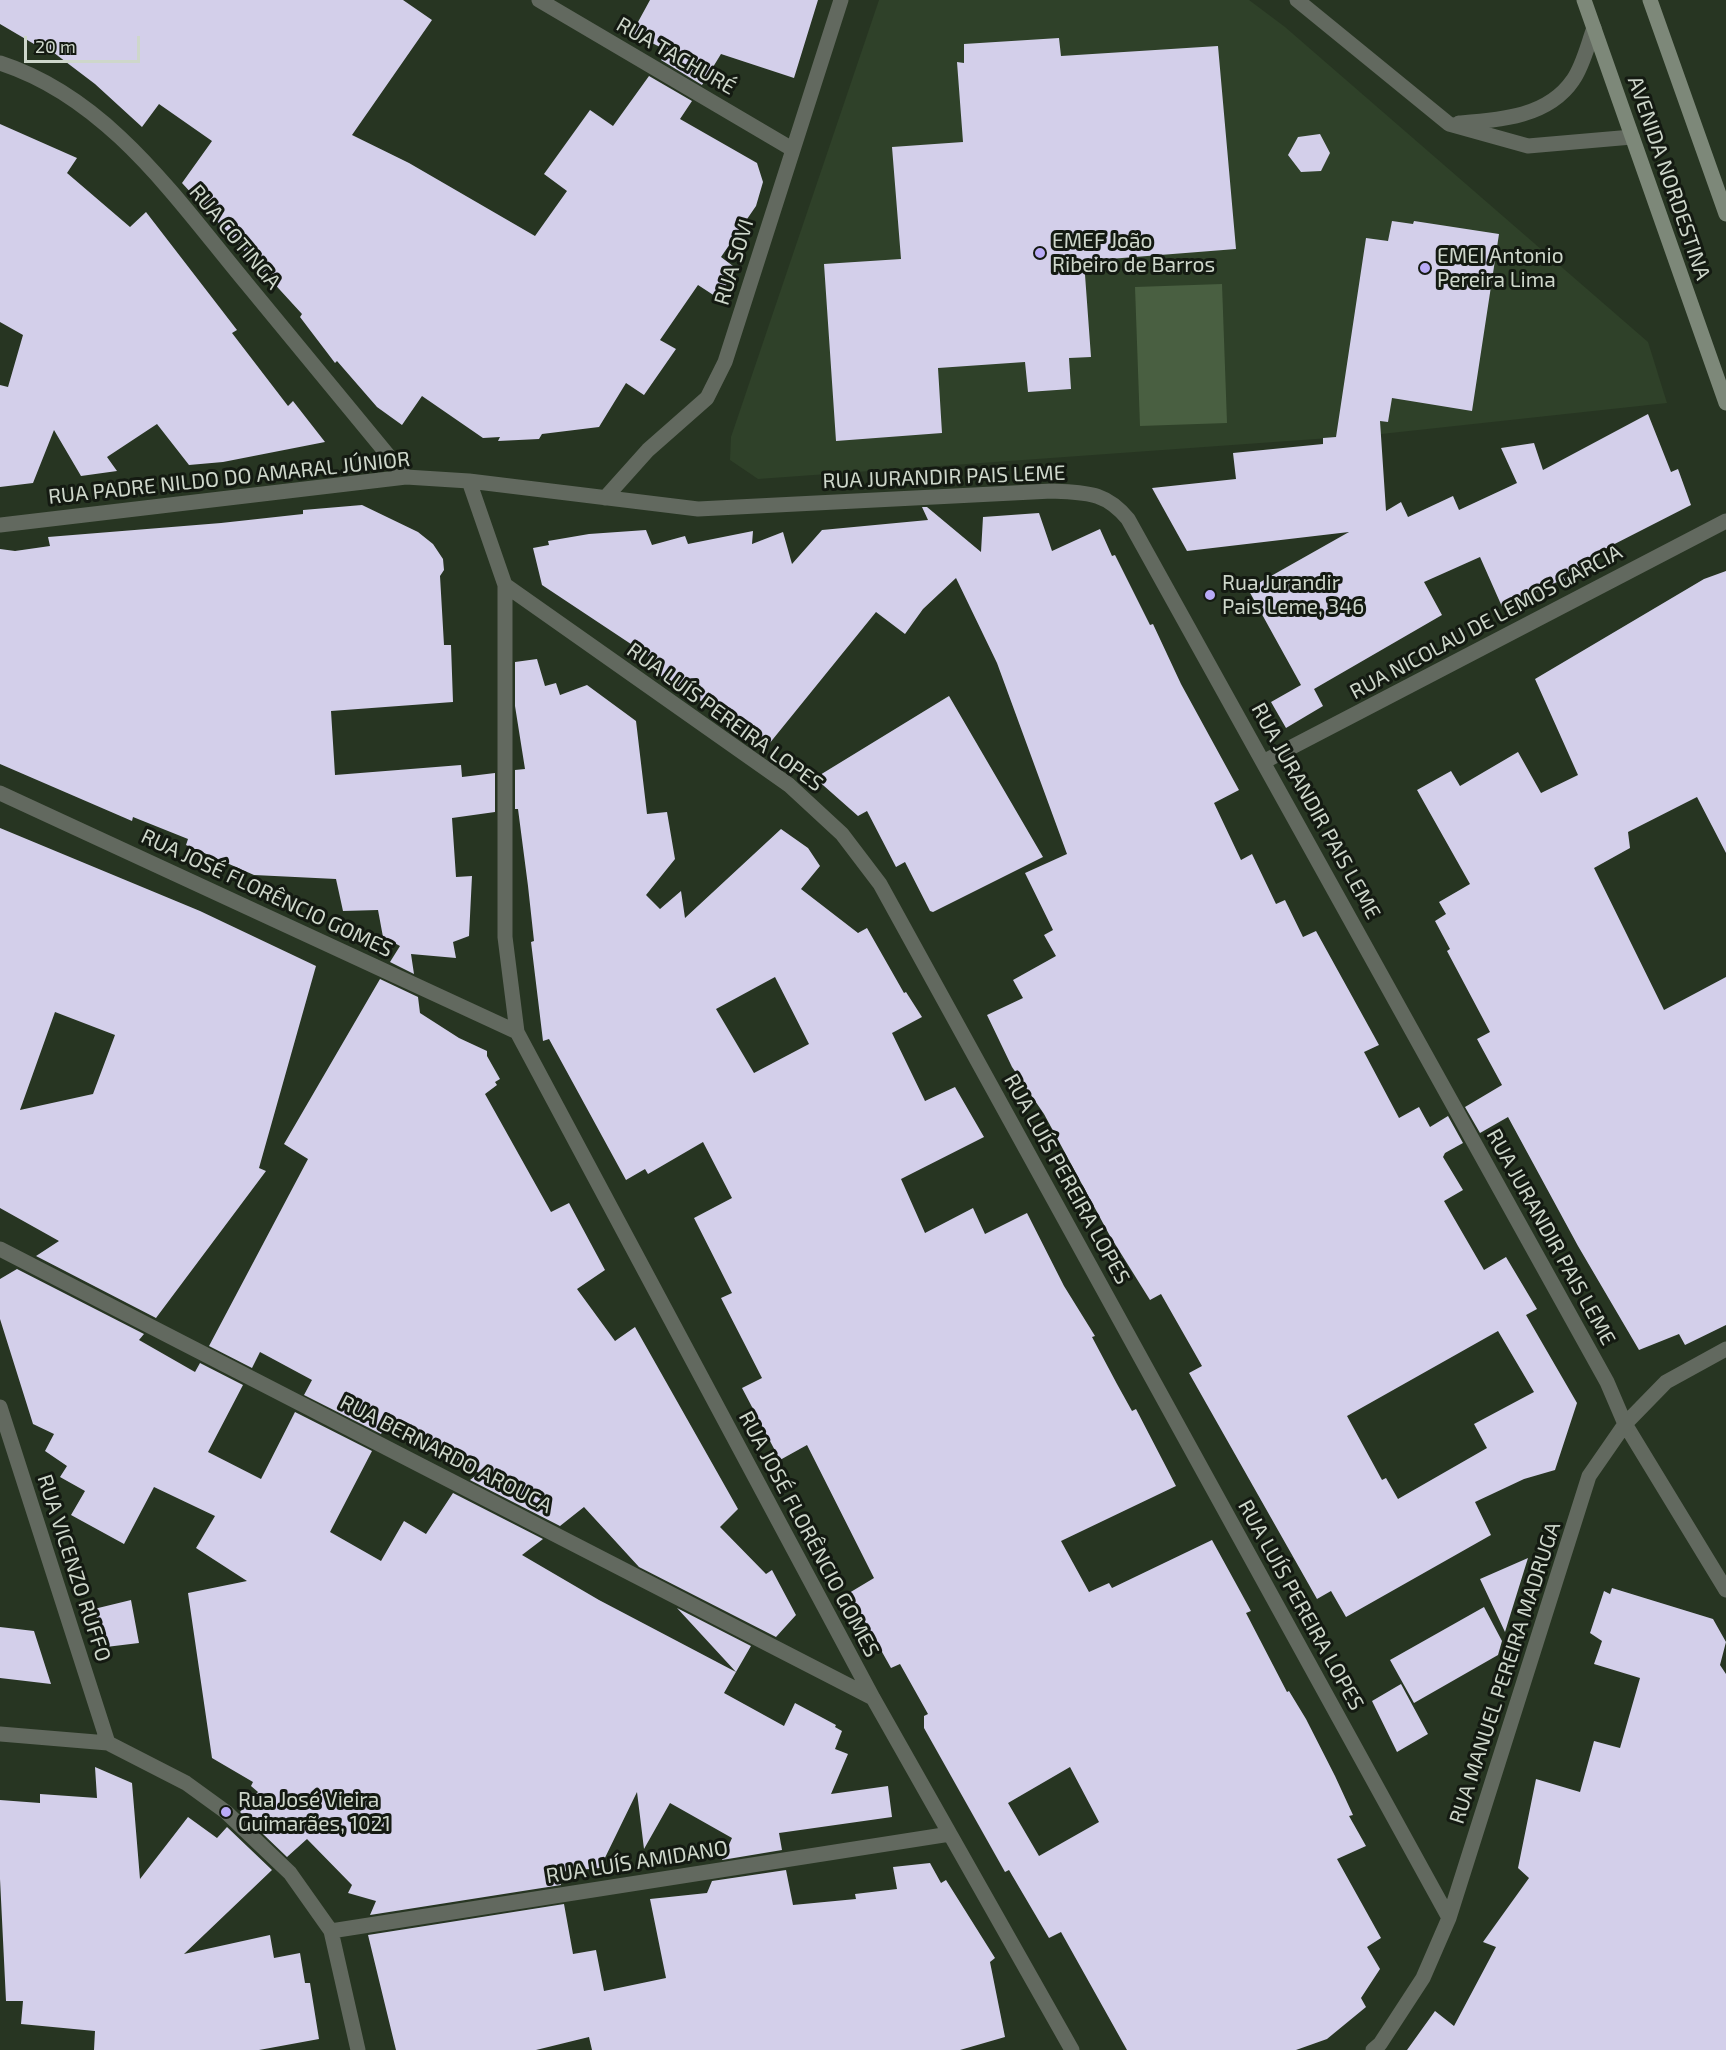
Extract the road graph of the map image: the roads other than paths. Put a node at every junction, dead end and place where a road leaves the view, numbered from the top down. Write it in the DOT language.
graph roads {
  1 [pos="539,0"];
  2 [pos="841,0"];
  3 [pos="1297,0"];
  4 [pos="1584,0"];
  5 [pos="1650,0"];
  6 [pos="1594,28"];
  7 [pos="0,63"];
  8 [pos="1449,124"];
  9 [pos="1632,137"];
  10 [pos="792,149"];
  11 [pos="1726,214"];
  12 [pos="1726,403"];
  13 [pos="406,477"];
  14 [pos="469,481"];
  15 [pos="605,498"];
  16 [pos="1726,520"];
  17 [pos="0,525"];
  18 [pos="505,585"];
  19 [pos="1265,761"];
  20 [pos="0,793"];
  21 [pos="517,1032"];
  22 [pos="0,1249"];
  23 [pos="1726,1349"];
  24 [pos="0,1407"];
  25 [pos="1625,1424"];
  26 [pos="1726,1590"];
  27 [pos="873,1698"];
  28 [pos="0,1734"];
  29 [pos="108,1743"];
  30 [pos="950,1834"];
  31 [pos="1449,1918"];
  32 [pos="331,1932"];
  33 [pos="358,2050"];
  34 [pos="1072,2050"];
  35 [pos="1373,2050"];
  1 -- 10 [label="street, RUA TACHURÉ"];
  2 -- 10 [label="street, RUA SOVI"];
  3 -- 8 [label="street"];
  4 -- 6 [label="main road, AVENIDA NORDESTINA"];
  5 -- 11 [label="main road, AVENIDA NORDESTINA"];
  6 -- 8 [label="street"];
  6 -- 9 [label="main road, AVENIDA NORDESTINA"];
  7 -- 13 [label="street, RUA COTINGA"];
  8 -- 9 [label="street"];
  9 -- 12 [label="main road, AVENIDA NORDESTINA"];
  10 -- 15 [label="street, RUA SOVI"];
  13 -- 14 [label="street, RUA PADRE NILDO DO AMARAL JÚNIOR"];
  13 -- 17 [label="street, RUA PADRE NILDO DO AMARAL JÚNIOR"];
  14 -- 15 [label="street, RUA PADRE NILDO DO AMARAL JÚNIOR"];
  14 -- 18 [label="street, RUA JOSÉ FLORÊNCIO GOMES"];
  15 -- 19 [label="street, RUA JURANDIR PAIS LEME"];
  16 -- 19 [label="street, RUA NICOLAU DE LEMOS GARCIA"];
  18 -- 21 [label="street, RUA JOSÉ FLORÊNCIO GOMES"];
  18 -- 31 [label="street, RUA LUÍS PEREIRA LOPES"];
  19 -- 25 [label="street, RUA JURANDIR PAIS LEME"];
  20 -- 21 [label="street, RUA JOSÉ FLORÊNCIO GOMES"];
  21 -- 27 [label="street, RUA JOSÉ FLORÊNCIO GOMES"];
  22 -- 27 [label="street, RUA BERNARDO AROUCA"];
  23 -- 25 [label="street, RUA MANUEL PEREIRA MADRUGA"];
  24 -- 29 [label="street, RUA VICENZO RUFFO"];
  25 -- 26 [label="street, RUA JURANDIR PAIS LEME"];
  25 -- 31 [label="street, RUA MANUEL PEREIRA MADRUGA"];
  27 -- 30 [label="street, RUA JOSÉ FLORÊNCIO GOMES"];
  28 -- 29 [label="street"];
  29 -- 32 [label="street"];
  30 -- 32 [label="street, RUA LUÍS AMIDANO"];
  30 -- 34 [label="street, RUA JOSÉ FLORÊNCIO GOMES"];
  31 -- 35 [label="street, RUA MANUEL PEREIRA MADRUGA"];
  32 -- 33 [label="street"];
}
